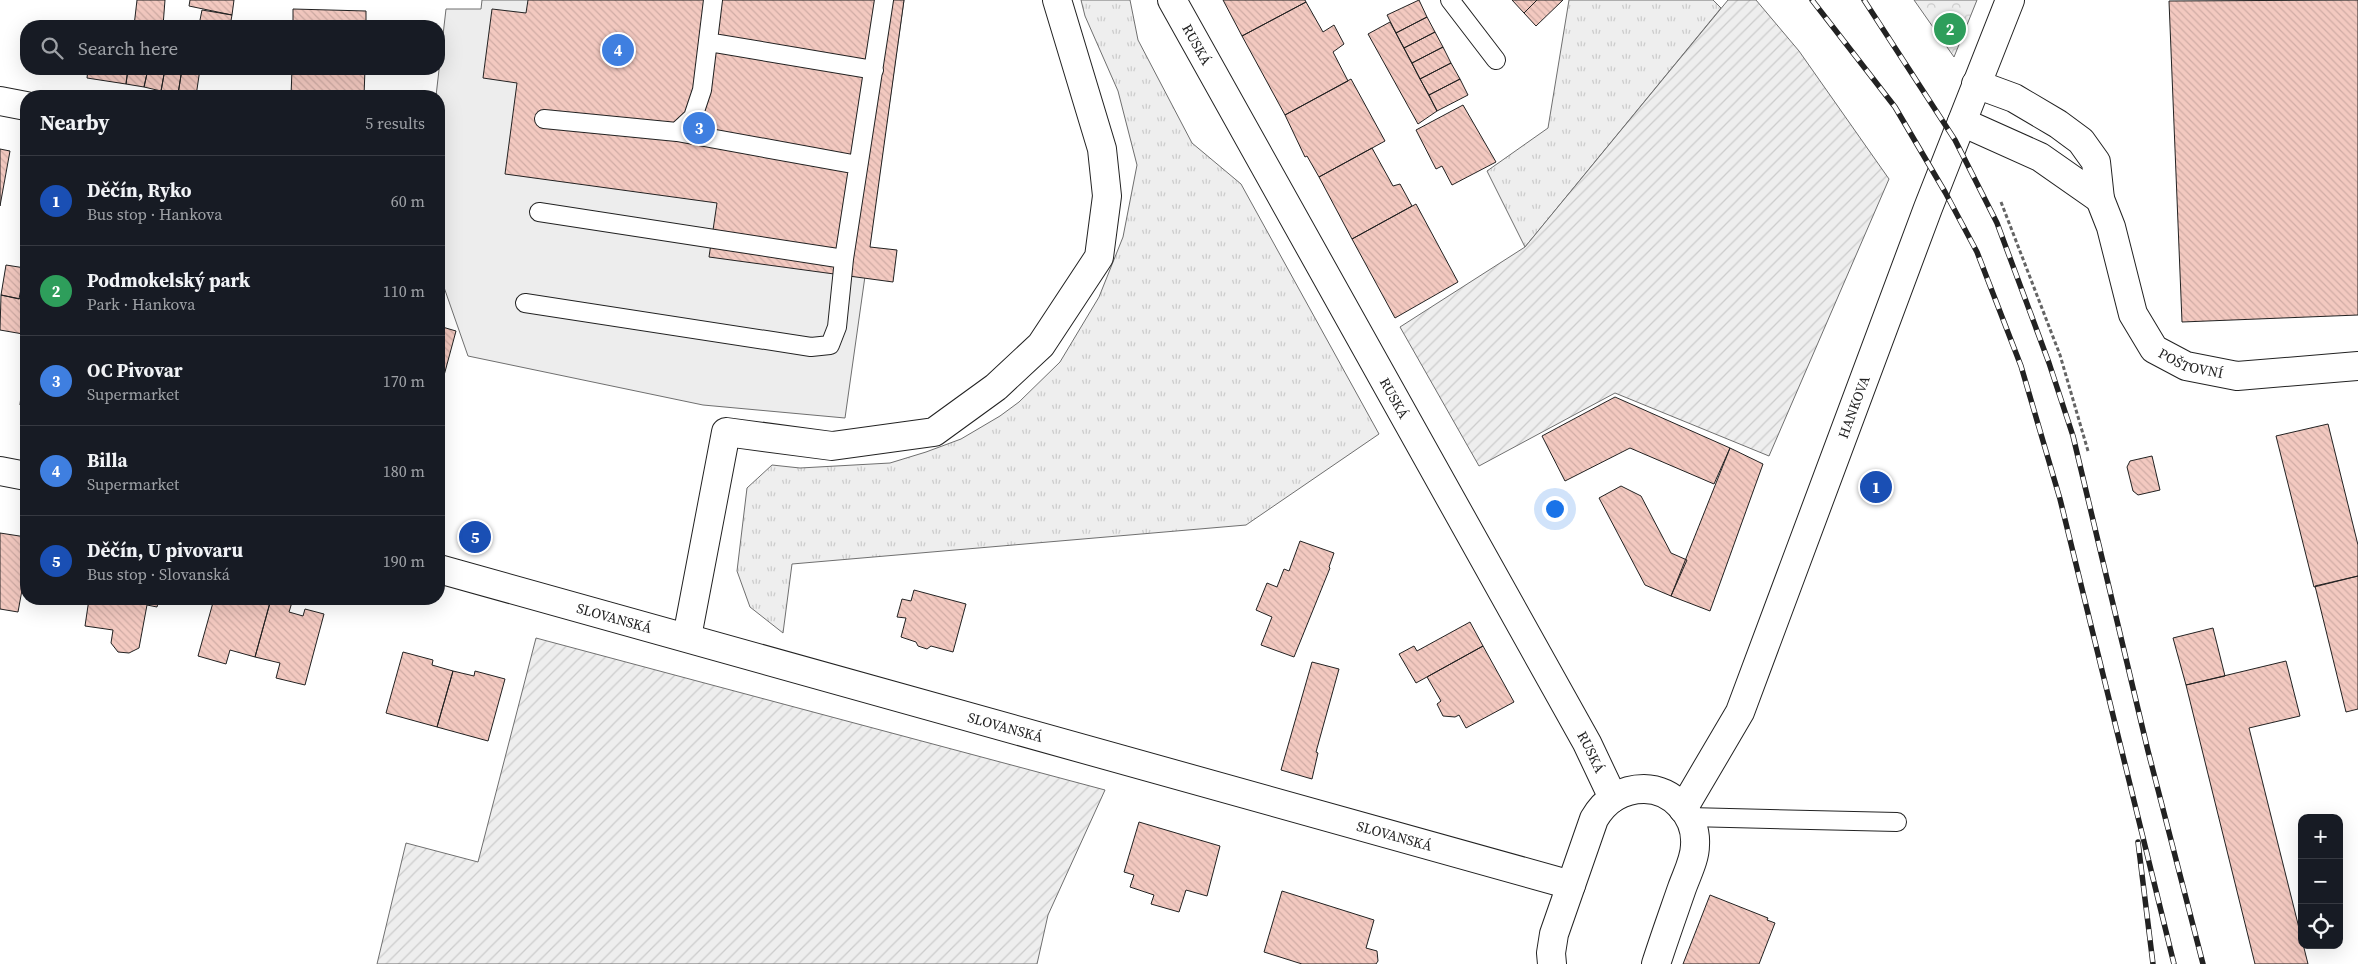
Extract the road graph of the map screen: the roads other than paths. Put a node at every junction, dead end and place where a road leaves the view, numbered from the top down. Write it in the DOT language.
graph roads {
  1 [pos="713,0"];
  2 [pos="884,0"];
  3 [pos="1057,0"];
  4 [pos="1172,0"];
  5 [pos="1450,0"];
  6 [pos="2010,0"];
  7 [pos="708,42"];
  8 [pos="1496,60"];
  9 [pos="874,70"];
  10 [pos="1976,84"];
  11 [pos="0,101"];
  12 [pos="20,105"];
  13 [pos="544,119"];
  14 [pos="1962,122"];
  15 [pos="677,132"];
  16 [pos="858,165"];
  17 [pos="2100,199"];
  18 [pos="539,212"];
  19 [pos="844,259"];
  20 [pos="525,303"];
  21 [pos="2358,366"];
  22 [pos="0,471"];
  23 [pos="20,475"];
  24 [pos="445,571"];
  25 [pos="687,638"];
  26 [pos="1613,798"];
  27 [pos="1686,813"];
  28 [pos="1897,822"];
  29 [pos="1571,885"];
  30 [pos="1552,964"];
  31 [pos="1656,964"];
  1 -- 7 [label="lane"];
  2 -- 9 [label="lane"];
  3 -- 25 [label="street"];
  4 -- 26 [label="street, RUSKÁ"];
  5 -- 8 [label="lane"];
  6 -- 10 [label="street, HANKOVA"];
  7 -- 9 [label="lane"];
  7 -- 15 [label="lane"];
  9 -- 16 [label="lane"];
  10 -- 14 [label="street, HANKOVA"];
  10 -- 17 [label="street, POŠTOVNÍ"];
  11 -- 12 [label="street"];
  13 -- 15 [label="lane"];
  14 -- 17 [label="street"];
  14 -- 27 [label="street, HANKOVA"];
  15 -- 16 [label="lane"];
  16 -- 19 [label="lane"];
  17 -- 21 [label="street, POŠTOVNÍ"];
  18 -- 19 [label="lane"];
  19 -- 20 [label="lane"];
  22 -- 23 [label="street"];
  24 -- 25 [label="street, SLOVANSKÁ"];
  25 -- 29 [label="street, SLOVANSKÁ"];
  26 -- 27 [label="street"];
  26 -- 29 [label="street"];
  27 -- 28 [label="lane"];
  27 -- 31 [label="street"];
  29 -- 30 [label="street"];
}
